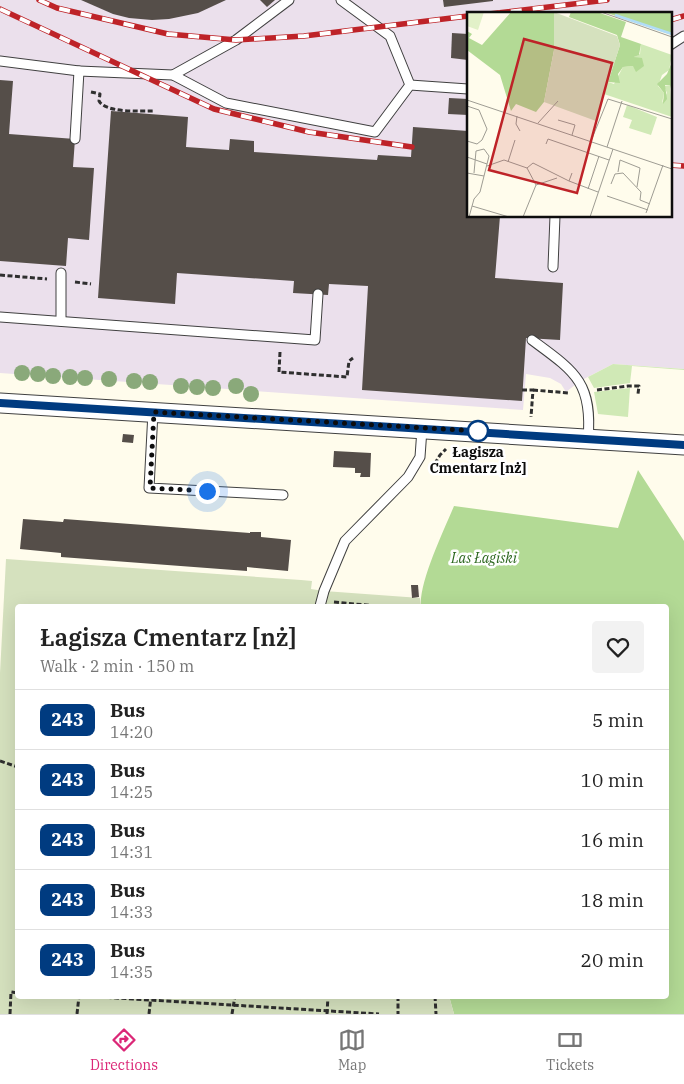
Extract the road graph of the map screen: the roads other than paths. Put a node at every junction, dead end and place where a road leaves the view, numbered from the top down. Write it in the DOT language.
graph roads {
  1 [pos="289,0"];
  2 [pos="341,0"];
  3 [pos="684,36"];
  4 [pos="672,44"];
  5 [pos="0,61"];
  6 [pos="79,71"];
  7 [pos="173,75"];
  8 [pos="410,85"];
  9 [pos="467,89"];
  10 [pos="75,139"];
  11 [pos="555,218"];
  12 [pos="553,267"];
  13 [pos="61,274"];
  14 [pos="318,294"];
  15 [pos="0,317"];
  16 [pos="61,321"];
  17 [pos="532,340"];
  18 [pos="0,403"];
  19 [pos="154,412"];
  20 [pos="422,429"];
  21 [pos="588,439"];
  22 [pos="684,445"];
  23 [pos="283,495"];
  24 [pos="321,604"];
  1 -- 7 [label="lane"];
  2 -- 8 [label="lane"];
  3 -- 4 [label="lane"];
  5 -- 6 [label="lane"];
  6 -- 7 [label="lane"];
  6 -- 10 [label="lane"];
  7 -- 8 [label="lane"];
  8 -- 9 [label="lane"];
  11 -- 12 [label="lane"];
  13 -- 16 [label="lane"];
  14 -- 16 [label="lane"];
  15 -- 16 [label="lane"];
  17 -- 21 [label="lane"];
  18 -- 19 [label="street"];
  19 -- 20 [label="street"];
  19 -- 23 [label="lane"];
  20 -- 21 [label="street"];
  20 -- 24 [label="lane"];
  21 -- 22 [label="street"];
}
